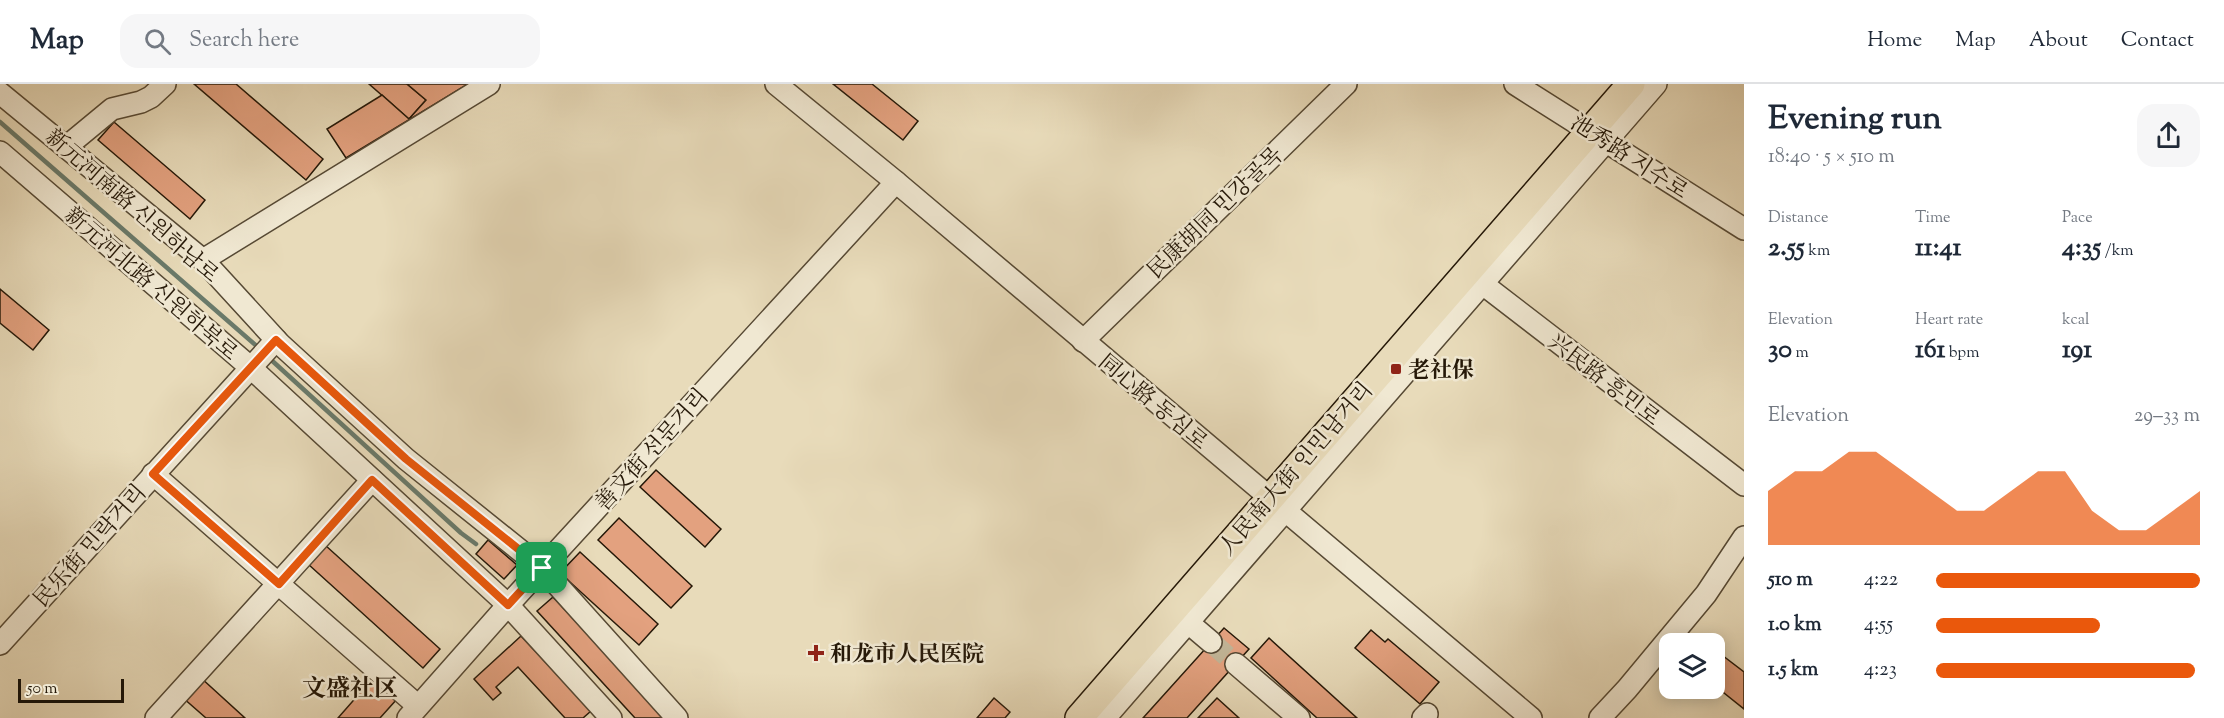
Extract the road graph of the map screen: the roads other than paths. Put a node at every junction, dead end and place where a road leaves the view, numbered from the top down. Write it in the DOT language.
graph roads {
  1 [pos="165,84"];
  2 [pos="489,84"];
  3 [pos="776,84"];
  4 [pos="1346,84"];
  5 [pos="1515,84"];
  6 [pos="1611,84"];
  7 [pos="1631,84"];
  8 [pos="1656,84"];
  9 [pos="0,93"];
  10 [pos="1591,132"];
  11 [pos="66,147"];
  12 [pos="0,152"];
  13 [pos="896,182"];
  14 [pos="1744,229"];
  15 [pos="203,260"];
  16 [pos="1474,278"];
  17 [pos="1083,341"];
  18 [pos="263,353"];
  19 [pos="153,474"];
  20 [pos="372,480"];
  21 [pos="1744,485"];
  22 [pos="1271,499"];
  23 [pos="1744,537"];
  24 [pos="542,568"];
  25 [pos="279,584"];
  26 [pos="508,605"];
  27 [pos="1181,616"];
  28 [pos="1211,642"];
  29 [pos="0,644"];
  30 [pos="1236,664"];
  31 [pos="413,712"];
  32 [pos="156,718"];
  33 [pos="610,718"];
  34 [pos="677,718"];
  35 [pos="1060,718"];
  36 [pos="1079,718"];
  37 [pos="1105,718"];
  38 [pos="1299,718"];
  39 [pos="1531,718"];
  40 [pos="1600,718"];
  1 -- 11 [label="street"];
  2 -- 15 [label="street"];
  3 -- 13 [label="street, 同心路 동심로"];
  4 -- 17 [label="street, 民康胡同 민강골목"];
  5 -- 10 [label="street, 池秀路 지수로"];
  6 -- 10 [label="main road, 人民南大街 인민남거리"];
  7 -- 10 [label="main road, 人民南大街 인민남거리"];
  8 -- 10 [label="street, 人民南大街 인민남거리"];
  9 -- 11 [label="street, 新元河南路 신원하남로"];
  10 -- 14 [label="street, 池秀路 지수로"];
  10 -- 16 [label="main road, 人民南大街 인민남거리"];
  10 -- 22 [label="main road, 人民南大街 인민남거리"];
  11 -- 15 [label="street, 新元河南路 신원하남로"];
  12 -- 18 [label="street, 新元河北路 신원하북로"];
  13 -- 17 [label="street, 同心路 동심로"];
  13 -- 24 [label="street, 善文街 선문거리"];
  15 -- 18 [label="street, 新元河南路 신원하남로"];
  16 -- 21 [label="street, 兴民路 흥민로"];
  16 -- 22 [label="main road, 人民南大街 인민남거리"];
  17 -- 22 [label="street, 同心路 동심로"];
  18 -- 19 [label="street, 民乐街 민락거리"];
  18 -- 20 [label="street, 新元河北路 신원하북로"];
  18 -- 24 [label="street, 新元河南路 신원하남로"];
  19 -- 25 [label="street"];
  19 -- 29 [label="street, 民乐街 민락거리"];
  20 -- 25 [label="street"];
  20 -- 26 [label="street, 新元河北路 신원하북로"];
  22 -- 27 [label="main road, 人民南大街 인민남거리"];
  22 -- 35 [label="main road, 人民南大街 인민남거리"];
  22 -- 39 [label="street, 同心路 동심로"];
  23 -- 40 [label="street"];
  24 -- 26 [label="street, 善文街 선문거리"];
  24 -- 34 [label="street, 新元河南路 신원하남로"];
  25 -- 31 [label="street"];
  25 -- 32 [label="street"];
  26 -- 31 [label="street, 善文街 선문거리"];
  26 -- 33 [label="street, 新元河北路 신원하북로"];
  27 -- 28 [label="street"];
  27 -- 36 [label="main road, 人民南大街 인민남거리"];
  27 -- 37 [label="street, 人民南大街 인민남거리"];
  30 -- 38 [label="street"];
}
